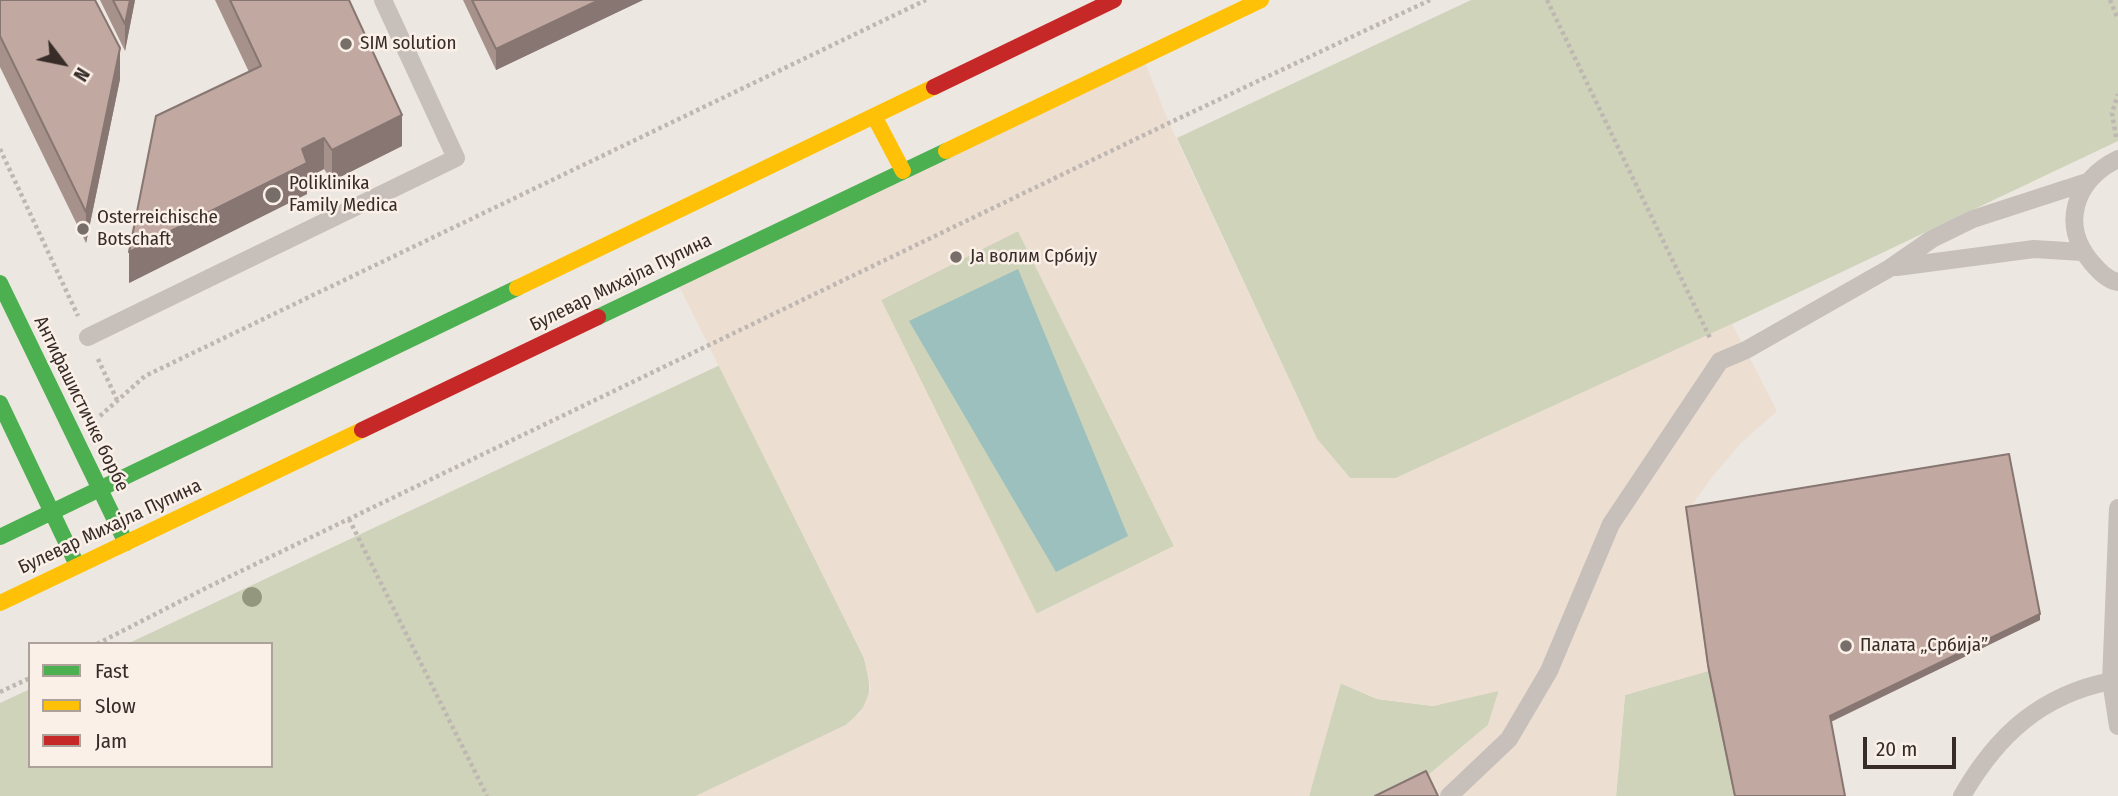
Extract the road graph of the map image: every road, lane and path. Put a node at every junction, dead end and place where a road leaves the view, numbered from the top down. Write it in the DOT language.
graph roads {
  1 [pos="383,0"];
  2 [pos="926,0"];
  3 [pos="1114,0"];
  4 [pos="1261,0"];
  5 [pos="1430,0"];
  6 [pos="1547,0"];
  7 [pos="2110,0"];
  8 [pos="2118,19"];
  9 [pos="2118,94"];
  10 [pos="874,116"];
  11 [pos="2118,144"];
  12 [pos="0,149"];
  13 [pos="2118,159"];
  14 [pos="903,171"];
  15 [pos="2087,182"];
  16 [pos="2082,252"];
  17 [pos="1890,268"];
  18 [pos="0,283"];
  19 [pos="2116,287"];
  20 [pos="88,337"];
  21 [pos="1720,361"];
  22 [pos="0,403"];
  23 [pos="99,490"];
  24 [pos="2118,508"];
  25 [pos="52,513"];
  26 [pos="349,519"];
  27 [pos="0,537"];
  28 [pos="126,543"];
  29 [pos="2117,552"];
  30 [pos="77,565"];
  31 [pos="0,603"];
  32 [pos="2115,632"];
  33 [pos="101,642"];
  34 [pos="28,679"];
  35 [pos="2111,681"];
  36 [pos="0,692"];
  37 [pos="2118,726"];
  38 [pos="486,796"];
  39 [pos="1449,796"];
  40 [pos="1962,796"];
  1 -- 20 [label="lane"];
  2 -- 20 [label="path"];
  3 -- 10 [label="main road, Булевар Михајла Пупина"];
  4 -- 14 [label="main road, Булевар Михајла Пупина"];
  5 -- 26 [label="path"];
  6 -- 21 [label="path"];
  7 -- 8 [label="path"];
  9 -- 11 [label="path"];
  10 -- 14 [label="main road"];
  10 -- 23 [label="main road, Булевар Михајла Пупина"];
  12 -- 20 [label="path"];
  13 -- 15 [label="lane"];
  14 -- 28 [label="main road, Булевар Михајла Пупина"];
  15 -- 16 [label="lane"];
  15 -- 17 [label="lane"];
  16 -- 17 [label="lane"];
  16 -- 19 [label="lane"];
  17 -- 21 [label="lane"];
  18 -- 23 [label="main road, Антифашистичке борбе"];
  21 -- 39 [label="lane"];
  22 -- 25 [label="main road"];
  23 -- 25 [label="main road, Булевар Михајла Пупина"];
  23 -- 28 [label="main road, Антифашистичке борбе"];
  24 -- 29 [label="lane"];
  25 -- 27 [label="main road, Булевар Михајла Пупина"];
  25 -- 30 [label="main road"];
  26 -- 33 [label="path"];
  26 -- 38 [label="path"];
  28 -- 30 [label="main road, Булевар Михајла Пупина"];
  29 -- 32 [label="lane"];
  30 -- 31 [label="main road, Булевар Михајла Пупина"];
  32 -- 35 [label="lane"];
  34 -- 36 [label="path"];
  35 -- 37 [label="lane"];
  35 -- 40 [label="lane"];
}
